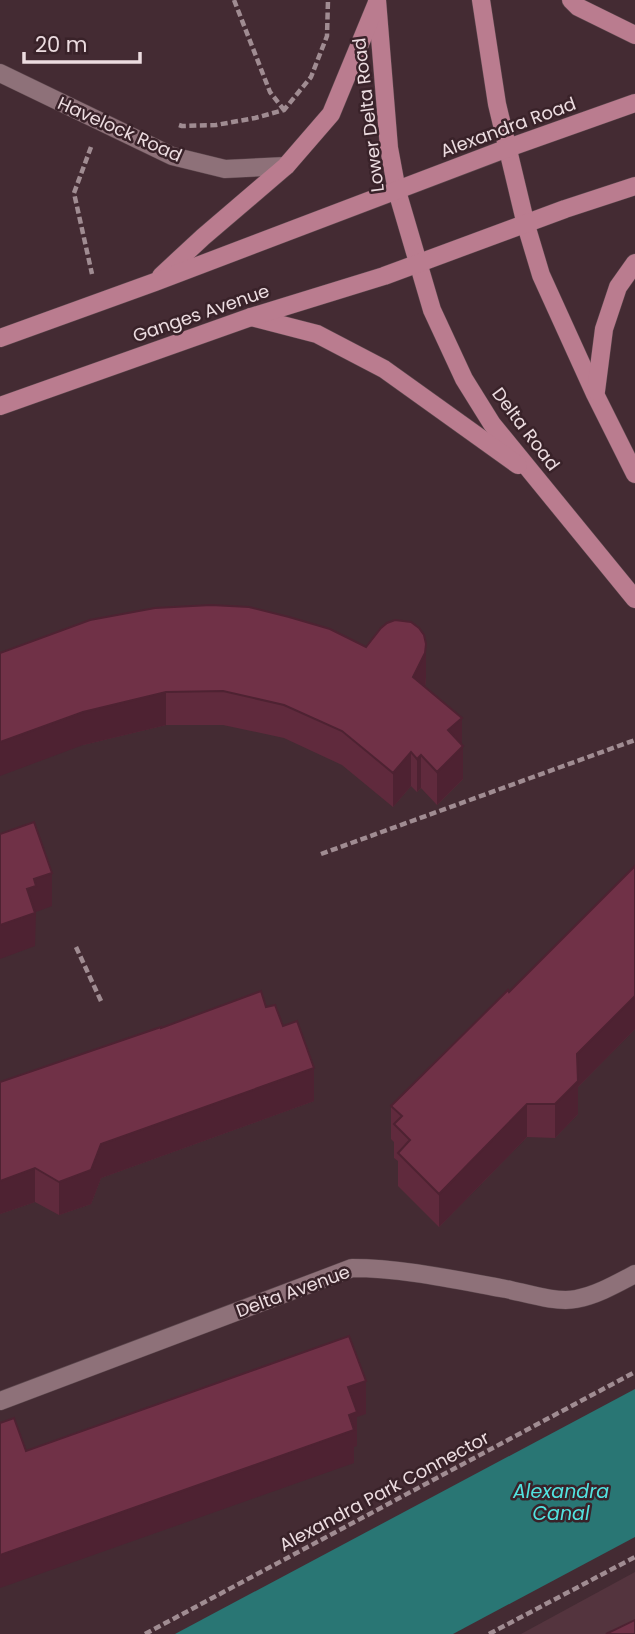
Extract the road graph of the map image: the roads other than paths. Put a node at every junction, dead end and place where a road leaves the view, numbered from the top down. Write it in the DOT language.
graph roads {
  1 [pos="481,0"];
  2 [pos="571,0"];
  3 [pos="377,1"];
  4 [pos="635,35"];
  5 [pos="0,73"];
  6 [pos="635,103"];
  7 [pos="508,148"];
  8 [pos="286,166"];
  9 [pos="635,186"];
  10 [pos="397,191"];
  11 [pos="526,225"];
  12 [pos="635,263"];
  13 [pos="418,264"];
  14 [pos="155,282"];
  15 [pos="251,317"];
  16 [pos="0,338"];
  17 [pos="595,394"];
  18 [pos="0,406"];
  19 [pos="635,474"];
  20 [pos="536,478"];
  21 [pos="635,599"];
  22 [pos="635,1274"];
  23 [pos="0,1401"];
  1 -- 7 [label="main road"];
  2 -- 4 [label="main road"];
  3 -- 8 [label="main road"];
  3 -- 10 [label="main road, Lower Delta Road"];
  5 -- 8 [label="street, Havelock Road"];
  6 -- 7 [label="main road, Alexandra Road"];
  7 -- 10 [label="main road, Alexandra Road"];
  7 -- 11 [label="main road"];
  8 -- 14 [label="main road"];
  9 -- 11 [label="main road"];
  10 -- 13 [label="main road, Lower Delta Road"];
  10 -- 14 [label="main road"];
  11 -- 13 [label="main road"];
  11 -- 17 [label="main road"];
  12 -- 17 [label="main road"];
  13 -- 15 [label="main road, Ganges Avenue"];
  13 -- 20 [label="main road, Delta Road"];
  14 -- 16 [label="main road"];
  15 -- 18 [label="main road, Ganges Avenue"];
  15 -- 20 [label="main road"];
  17 -- 19 [label="main road"];
  20 -- 21 [label="main road, Delta Road"];
  22 -- 23 [label="street, Delta Avenue"];
}
